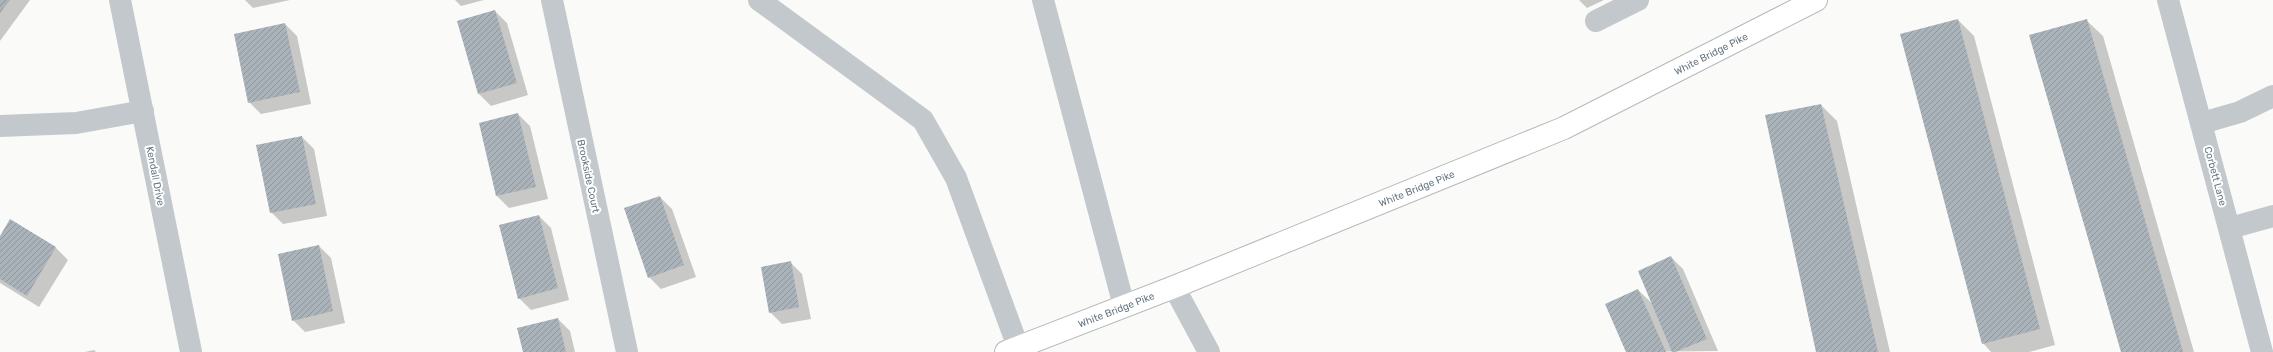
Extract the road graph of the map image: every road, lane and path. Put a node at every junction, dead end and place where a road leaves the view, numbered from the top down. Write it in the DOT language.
graph roads {
  1 [pos="120,0"];
  2 [pos="552,0"];
  3 [pos="758,0"];
  4 [pos="1043,0"];
  5 [pos="1638,0"];
  6 [pos="1816,0"];
  7 [pos="2168,0"];
  8 [pos="1596,21"];
  9 [pos="2273,96"];
  10 [pos="142,111"];
  11 [pos="2202,123"];
  12 [pos="0,126"];
  13 [pos="2273,216"];
  14 [pos="2230,228"];
  15 [pos="1174,287"];
  16 [pos="1124,306"];
  17 [pos="1012,350"];
  18 [pos="191,352"];
  19 [pos="627,352"];
  20 [pos="1209,352"];
  21 [pos="2262,352"];
  1 -- 10 [label="street, Kendall Drive"];
  2 -- 19 [label="street, Brookside Court"];
  3 -- 17 [label="street"];
  4 -- 16 [label="street"];
  5 -- 8 [label="street"];
  6 -- 15 [label="main road, White Bridge Pike"];
  7 -- 11 [label="street, Corbett Lane"];
  9 -- 11 [label="street"];
  10 -- 12 [label="street"];
  10 -- 18 [label="street, Kendall Drive"];
  11 -- 14 [label="street, Corbett Lane"];
  13 -- 14 [label="street"];
  14 -- 21 [label="street, Corbett Lane"];
  15 -- 16 [label="main road, White Bridge Pike"];
  15 -- 20 [label="street"];
  16 -- 17 [label="main road, White Bridge Pike"];
}
